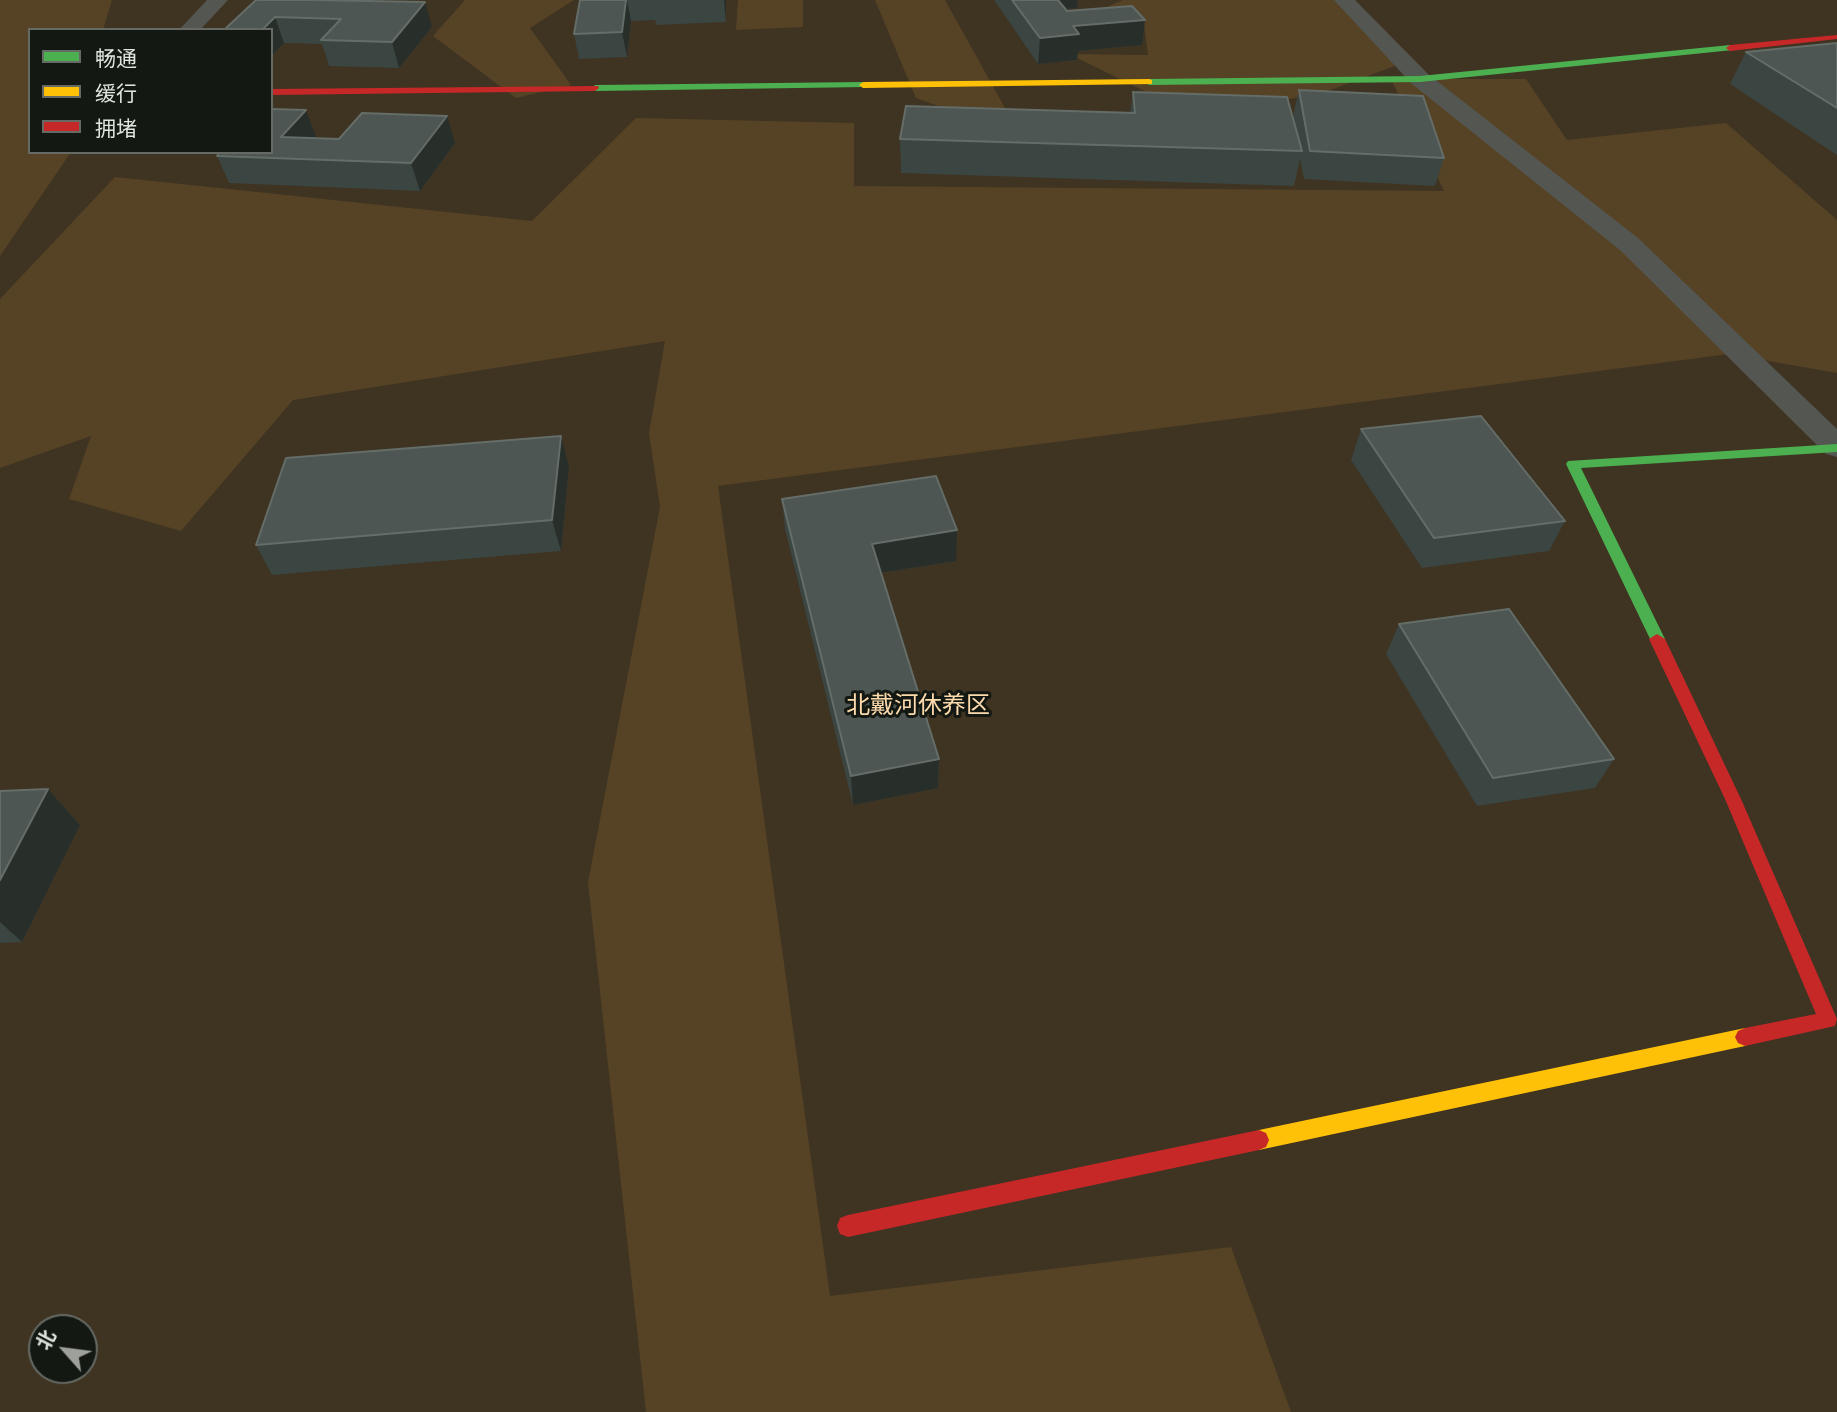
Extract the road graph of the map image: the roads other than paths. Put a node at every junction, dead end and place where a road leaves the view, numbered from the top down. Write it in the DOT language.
graph roads {
  1 [pos="218,0"];
  2 [pos="1344,0"];
  3 [pos="192,28"];
  4 [pos="1837,37"];
  5 [pos="1420,79"];
  6 [pos="273,92"];
  7 [pos="1837,447"];
  8 [pos="848,1226"];
  1 -- 3 [label="street"];
  2 -- 5 [label="street"];
  4 -- 5 [label="street"];
  5 -- 6 [label="street"];
  5 -- 7 [label="street"];
  7 -- 8 [label="street"];
}
